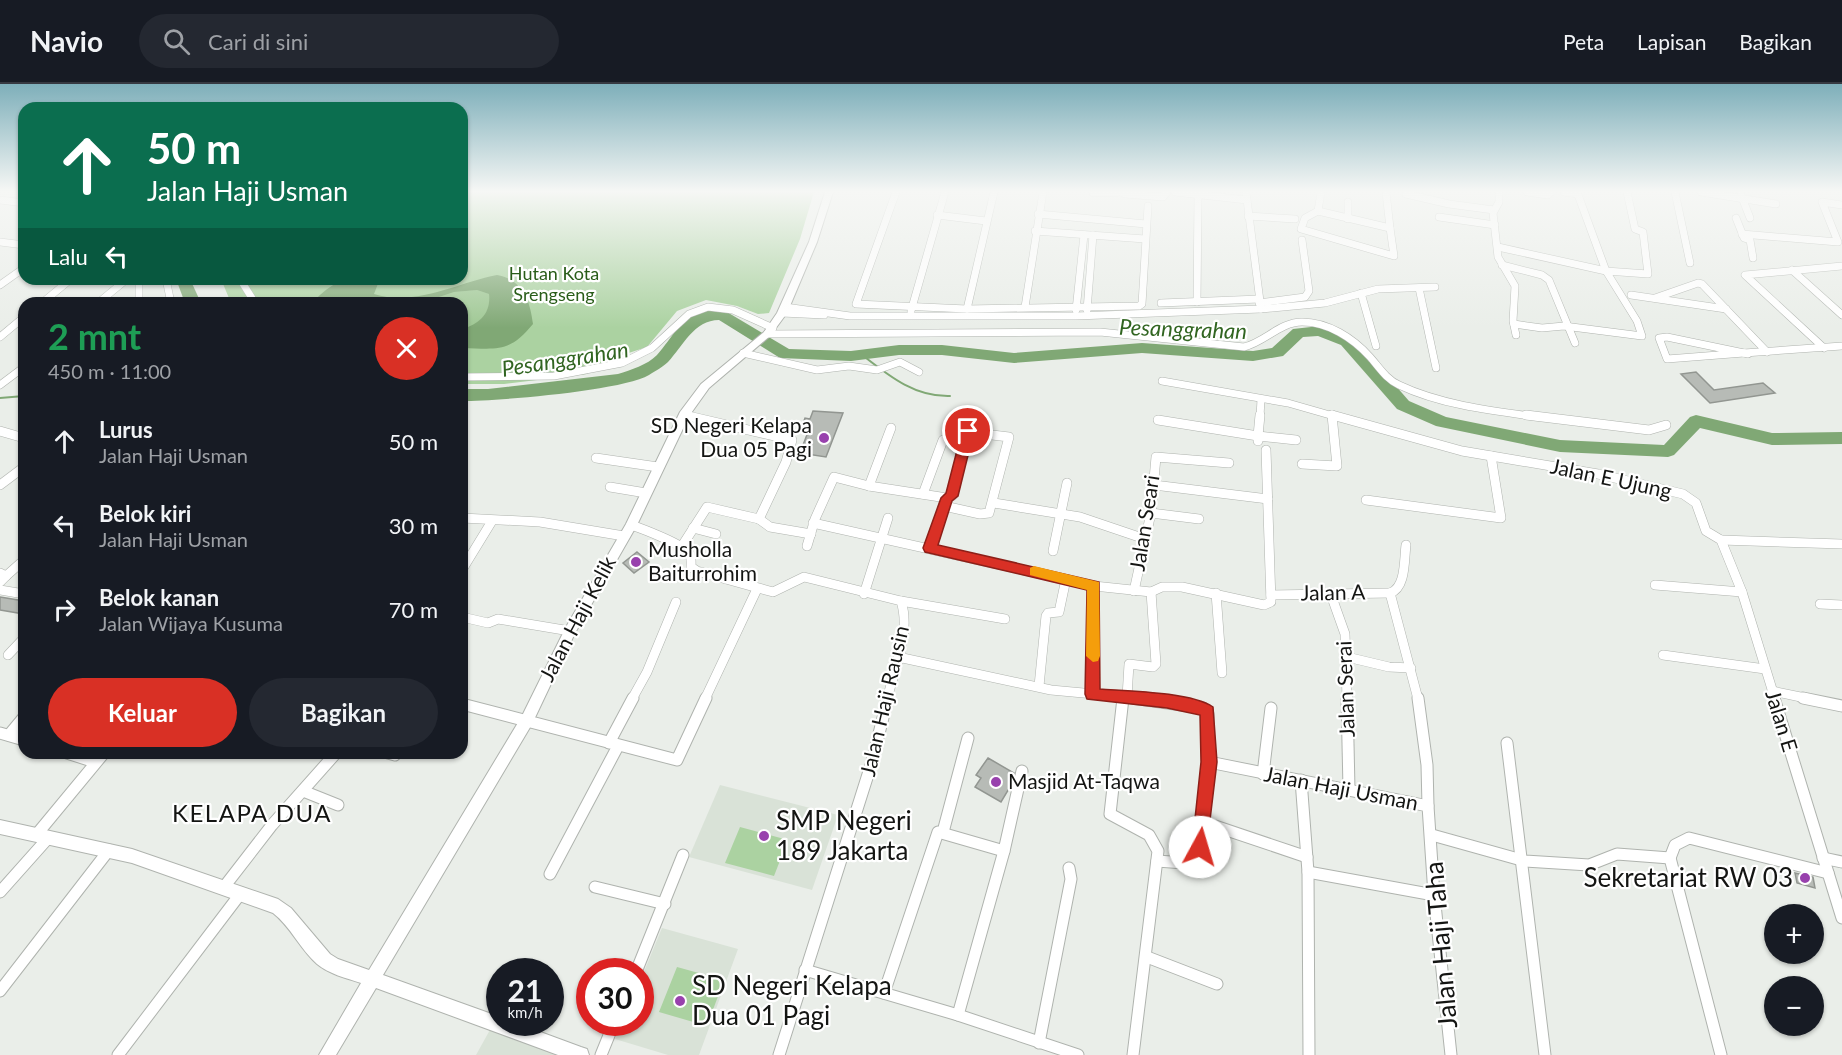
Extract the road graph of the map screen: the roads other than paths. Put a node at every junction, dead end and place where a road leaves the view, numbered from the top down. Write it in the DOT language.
graph roads {
  1 [pos="814,237"];
  2 [pos="879,237"];
  3 [pos="931,237"];
  4 [pos="982,237"];
  5 [pos="1034,237"];
  6 [pos="1088,237"];
  7 [pos="1089,237"];
  8 [pos="1121,237"];
  9 [pos="1198,237"];
  10 [pos="1251,237"];
  11 [pos="1322,237"];
  12 [pos="1392,237"];
  13 [pos="1497,237"];
  14 [pos="1593,237"];
  15 [pos="1643,237"];
  16 [pos="1685,237"];
  17 [pos="1744,237"];
  18 [pos="1772,237"];
  19 [pos="1836,237"];
  20 [pos="1145,239"];
  21 [pos="1302,240"];
  22 [pos="0,242"];
  23 [pos="18,244"];
  24 [pos="1498,247"];
  25 [pos="1082,252"];
  26 [pos="1091,252"];
  27 [pos="1753,258"];
  28 [pos="1690,262"];
  29 [pos="1502,265"];
  30 [pos="1842,266"];
  31 [pos="1792,270"];
  32 [pos="1605,271"];
  33 [pos="18,272"];
  34 [pos="0,285"];
  35 [pos="64,285"];
  36 [pos="120,285"];
  37 [pos="1435,287"];
  38 [pos="1419,288"];
  39 [pos="1361,293"];
  40 [pos="1631,295"];
  41 [pos="49,297"];
  42 [pos="105,297"];
  43 [pos="1655,298"];
  44 [pos="1197,302"];
  45 [pos="1161,303"];
  46 [pos="1260,304"];
  47 [pos="912,307"];
  48 [pos="1025,307"];
  49 [pos="1077,307"];
  50 [pos="1086,307"];
  51 [pos="967,309"];
  52 [pos="1726,309"];
  53 [pos="783,310"];
  54 [pos="1842,315"];
  55 [pos="910,316"];
  56 [pos="1076,316"];
  57 [pos="1088,316"];
  58 [pos="18,322"];
  59 [pos="1514,324"];
  60 [pos="1569,327"];
  61 [pos="768,333"];
  62 [pos="1516,335"];
  63 [pos="0,337"];
  64 [pos="1575,343"];
  65 [pos="1376,346"];
  66 [pos="1842,346"];
  67 [pos="1824,348"];
  68 [pos="746,351"];
  69 [pos="1767,352"];
  70 [pos="1748,354"];
  71 [pos="1436,368"];
  72 [pos="18,372"];
  73 [pos="919,372"];
  74 [pos="468,377"];
  75 [pos="1162,381"];
  76 [pos="2,384"];
  77 [pos="1261,399"];
  78 [pos="684,415"];
  79 [pos="1332,415"];
  80 [pos="1158,420"];
  81 [pos="1666,425"];
  82 [pos="891,429"];
  83 [pos="0,430"];
  84 [pos="18,436"];
  85 [pos="1258,438"];
  86 [pos="943,440"];
  87 [pos="1296,440"];
  88 [pos="1266,450"];
  89 [pos="1491,456"];
  90 [pos="596,459"];
  91 [pos="1229,463"];
  92 [pos="1302,464"];
  93 [pos="658,467"];
  94 [pos="18,471"];
  95 [pos="1067,483"];
  96 [pos="0,485"];
  97 [pos="1154,485"];
  98 [pos="869,486"];
  99 [pos="610,487"];
  100 [pos="646,492"];
  101 [pos="923,494"];
  102 [pos="1268,499"];
  103 [pos="1366,500"];
  104 [pos="945,502"];
  105 [pos="994,503"];
  106 [pos="1062,513"];
  107 [pos="1151,513"];
  108 [pos="888,518"];
  109 [pos="468,519"];
  110 [pos="759,519"];
  111 [pos="1199,519"];
  112 [pos="492,521"];
  113 [pos="813,523"];
  114 [pos="693,528"];
  115 [pos="627,531"];
  116 [pos="716,534"];
  117 [pos="810,534"];
  118 [pos="880,537"];
  119 [pos="1145,539"];
  120 [pos="1721,540"];
  121 [pos="1842,544"];
  122 [pos="1406,545"];
  123 [pos="682,546"];
  124 [pos="807,546"];
  125 [pos="930,548"];
  126 [pos="1053,551"];
  127 [pos="468,560"];
  128 [pos="18,565"];
  129 [pos="2,577"];
  130 [pos="1066,579"];
  131 [pos="1656,585"];
  132 [pos="1094,586"];
  133 [pos="757,589"];
  134 [pos="0,591"];
  135 [pos="1134,591"];
  136 [pos="1151,592"];
  137 [pos="1330,592"];
  138 [pos="1742,592"];
  139 [pos="18,593"];
  140 [pos="1216,593"];
  141 [pos="1390,593"];
  142 [pos="864,594"];
  143 [pos="1271,595"];
  144 [pos="901,601"];
  145 [pos="676,602"];
  146 [pos="1820,604"];
  147 [pos="1842,605"];
  148 [pos="468,618"];
  149 [pos="1005,619"];
  150 [pos="570,631"];
  151 [pos="18,644"];
  152 [pos="8,655"];
  153 [pos="1663,655"];
  154 [pos="898,657"];
  155 [pos="1347,657"];
  156 [pos="1411,668"];
  157 [pos="1765,669"];
  158 [pos="1222,674"];
  159 [pos="1039,687"];
  160 [pos="1772,691"];
  161 [pos="1093,694"];
  162 [pos="1125,696"];
  163 [pos="468,706"];
  164 [pos="1842,706"];
  165 [pos="1271,708"];
  166 [pos="526,720"];
  167 [pos="18,722"];
  168 [pos="4,734"];
  169 [pos="968,738"];
  170 [pos="1507,743"];
  171 [pos="613,744"];
  172 [pos="86,759"];
  173 [pos="98,759"];
  174 [pos="331,759"];
  175 [pos="95,762"];
  176 [pos="1209,762"];
  177 [pos="1023,771"];
  178 [pos="1263,774"];
  179 [pos="1301,780"];
  180 [pos="1349,789"];
  181 [pos="303,790"];
  182 [pos="338,805"];
  183 [pos="1428,806"];
  184 [pos="1203,822"];
  185 [pos="0,827"];
  186 [pos="943,832"];
  187 [pos="1432,835"];
  188 [pos="43,836"];
  189 [pos="109,850"];
  190 [pos="1004,851"];
  191 [pos="683,855"];
  192 [pos="1307,857"];
  193 [pos="1670,858"];
  194 [pos="1823,858"];
  195 [pos="1520,860"];
  196 [pos="1157,861"];
  197 [pos="1842,862"];
  198 [pos="1069,868"];
  199 [pos="1308,873"];
  200 [pos="1828,873"];
  201 [pos="550,874"];
  202 [pos="224,887"];
  203 [pos="595,887"];
  204 [pos="0,892"];
  205 [pos="241,893"];
  206 [pos="1434,895"];
  207 [pos="665,904"];
  208 [pos="1842,918"];
  209 [pos="1147,957"];
  210 [pos="642,958"];
  211 [pos="806,970"];
  212 [pos="372,979"];
  213 [pos="1217,984"];
  214 [pos="0,991"];
  215 [pos="884,993"];
  216 [pos="958,1015"];
  217 [pos="609,1036"];
  218 [pos="1039,1043"];
  219 [pos="118,1055"];
  220 [pos="327,1055"];
  221 [pos="581,1055"];
  222 [pos="601,1055"];
  223 [pos="779,1055"];
  224 [pos="1078,1055"];
  225 [pos="1133,1055"];
  226 [pos="1309,1055"];
  227 [pos="1451,1055"];
  228 [pos="1545,1055"];
  229 [pos="1721,1055"];
  1 -- 53 [label="street, Jalan Haji Kelik"];
  2 -- 47 [label="street"];
  3 -- 47 [label="street"];
  4 -- 51 [label="street"];
  5 -- 48 [label="street"];
  6 -- 25 [label="street"];
  7 -- 26 [label="street"];
  8 -- 20 [label="street"];
  9 -- 44 [label="street"];
  10 -- 46 [label="street"];
  11 -- 12 [label="street"];
  13 -- 24 [label="street"];
  14 -- 32 [label="street"];
  15 -- 32 [label="street"];
  16 -- 28 [label="street"];
  17 -- 27 [label="street"];
  18 -- 19 [label="street"];
  20 -- 50 [label="street"];
  21 -- 46 [label="street"];
  22 -- 23 [label="street"];
  24 -- 29 [label="street"];
  24 -- 32 [label="street"];
  25 -- 26 [label="street"];
  25 -- 49 [label="street"];
  26 -- 50 [label="street"];
  29 -- 59 [label="street"];
  29 -- 60 [label="street"];
  30 -- 31 [label="street"];
  31 -- 54 [label="street"];
  31 -- 67 [label="street"];
  32 -- 60 [label="street"];
  33 -- 34 [label="street"];
  35 -- 41 [label="street"];
  36 -- 42 [label="street"];
  37 -- 38 [label="street"];
  38 -- 39 [label="street"];
  38 -- 71 [label="street"];
  39 -- 46 [label="street"];
  39 -- 65 [label="street"];
  40 -- 43 [label="street"];
  43 -- 52 [label="street"];
  43 -- 52 [label="street"];
  44 -- 45 [label="street"];
  44 -- 46 [label="street"];
  46 -- 57 [label="street"];
  47 -- 51 [label="street"];
  47 -- 55 [label="street"];
  48 -- 49 [label="street"];
  48 -- 51 [label="street"];
  49 -- 50 [label="street"];
  49 -- 56 [label="street"];
  50 -- 57 [label="street"];
  52 -- 69 [label="street"];
  53 -- 55 [label="street"];
  53 -- 61 [label="street, Jalan Haji Kelik"];
  55 -- 56 [label="street"];
  56 -- 57 [label="street"];
  58 -- 63 [label="street"];
  59 -- 60 [label="street"];
  59 -- 62 [label="street"];
  60 -- 64 [label="street"];
  61 -- 68 [label="street, Jalan Haji Kelik"];
  61 -- 74 [label="street"];
  61 -- 81 [label="street"];
  66 -- 67 [label="street"];
  67 -- 69 [label="street"];
  68 -- 73 [label="street"];
  68 -- 78 [label="street, Jalan Haji Kelik"];
  69 -- 70 [label="street"];
  70 -- 70 [label="street"];
  72 -- 76 [label="street"];
  75 -- 77 [label="street, Jalan E Ujung"];
  77 -- 79 [label="street, Jalan E Ujung"];
  77 -- 85 [label="street"];
  78 -- 93 [label="street, Jalan Haji Kelik"];
  78 -- 110 [label="street"];
  79 -- 89 [label="street, Jalan E Ujung"];
  79 -- 92 [label="street"];
  80 -- 85 [label="street"];
  82 -- 98 [label="street"];
  83 -- 84 [label="street"];
  85 -- 87 [label="street"];
  86 -- 101 [label="street"];
  88 -- 102 [label="street"];
  89 -- 103 [label="street"];
  89 -- 120 [label="street, Jalan E Ujung"];
  90 -- 93 [label="street"];
  91 -- 97 [label="street, Jalan Seari"];
  93 -- 100 [label="street, Jalan Haji Kelik"];
  94 -- 96 [label="street"];
  95 -- 106 [label="street"];
  97 -- 102 [label="street"];
  97 -- 107 [label="street, Jalan Seari"];
  98 -- 101 [label="street"];
  98 -- 113 [label="street"];
  99 -- 100 [label="street"];
  100 -- 115 [label="street, Jalan Haji Kelik"];
  101 -- 104 [label="street"];
  102 -- 143 [label="street"];
  104 -- 105 [label="street"];
  104 -- 105 [label="street"];
  104 -- 125 [label="street"];
  105 -- 106 [label="street"];
  106 -- 119 [label="street"];
  106 -- 126 [label="street"];
  107 -- 111 [label="street"];
  107 -- 119 [label="street, Jalan Seari"];
  108 -- 118 [label="street"];
  109 -- 112 [label="street"];
  110 -- 114 [label="street"];
  110 -- 117 [label="street"];
  112 -- 115 [label="street"];
  112 -- 127 [label="street"];
  113 -- 117 [label="street"];
  113 -- 118 [label="street"];
  114 -- 116 [label="street"];
  114 -- 123 [label="street"];
  115 -- 123 [label="street"];
  115 -- 150 [label="street, Jalan Haji Kelik"];
  117 -- 124 [label="street"];
  118 -- 125 [label="street"];
  118 -- 142 [label="street"];
  119 -- 135 [label="street, Jalan Seari"];
  120 -- 121 [label="street"];
  120 -- 138 [label="street, Jalan E"];
  122 -- 141 [label="street"];
  123 -- 133 [label="street, Jalan Haji Rausin"];
  125 -- 130 [label="street"];
  128 -- 129 [label="street"];
  130 -- 132 [label="street"];
  130 -- 159 [label="street"];
  131 -- 138 [label="street"];
  132 -- 135 [label="street"];
  132 -- 161 [label="street"];
  133 -- 142 [label="street, Jalan Haji Rausin"];
  133 -- 171 [label="street"];
  134 -- 139 [label="street"];
  135 -- 136 [label="street"];
  136 -- 140 [label="street"];
  136 -- 162 [label="street"];
  137 -- 141 [label="street, Jalan A"];
  137 -- 143 [label="street, Jalan A"];
  137 -- 155 [label="street, Jalan Serai"];
  138 -- 157 [label="street, Jalan E"];
  140 -- 143 [label="street, Jalan A"];
  140 -- 158 [label="street"];
  141 -- 156 [label="street, Jalan A"];
  142 -- 144 [label="street, Jalan Haji Rausin"];
  144 -- 149 [label="street"];
  144 -- 154 [label="street, Jalan Haji Rausin"];
  145 -- 171 [label="street"];
  146 -- 147 [label="street"];
  148 -- 150 [label="street"];
  150 -- 166 [label="street, Jalan Haji Kelik"];
  151 -- 152 [label="street"];
  153 -- 157 [label="street"];
  154 -- 159 [label="street"];
  154 -- 211 [label="street, Jalan Haji Rausin"];
  155 -- 156 [label="street"];
  155 -- 180 [label="street, Jalan Serai"];
  156 -- 183 [label="street, Jalan A"];
  157 -- 160 [label="street, Jalan E"];
  159 -- 161 [label="street"];
  160 -- 164 [label="street"];
  160 -- 194 [label="street, Jalan E"];
  161 -- 162 [label="street"];
  162 -- 176 [label="street"];
  162 -- 196 [label="street"];
  163 -- 166 [label="street"];
  165 -- 178 [label="street"];
  166 -- 171 [label="street"];
  166 -- 212 [label="street, Jalan Haji Kelik"];
  167 -- 168 [label="street"];
  169 -- 186 [label="street"];
  170 -- 195 [label="street"];
  171 -- 201 [label="street"];
  172 -- 175 [label="street"];
  173 -- 175 [label="street"];
  174 -- 181 [label="street"];
  175 -- 188 [label="street"];
  176 -- 178 [label="street, Jalan Haji Usman"];
  176 -- 184 [label="street"];
  177 -- 190 [label="street"];
  178 -- 179 [label="street, Jalan Haji Usman"];
  179 -- 180 [label="street, Jalan Haji Usman"];
  179 -- 192 [label="street"];
  180 -- 183 [label="street, Jalan Haji Usman"];
  181 -- 182 [label="street"];
  181 -- 202 [label="street"];
  183 -- 187 [label="street, Jalan Haji Usman"];
  184 -- 192 [label="street"];
  184 -- 196 [label="street"];
  185 -- 188 [label="street"];
  186 -- 190 [label="street"];
  186 -- 215 [label="street"];
  187 -- 195 [label="street, Jalan Haji Usman"];
  187 -- 206 [label="street, Jalan Haji Taha"];
  188 -- 189 [label="street"];
  188 -- 204 [label="street"];
  189 -- 202 [label="street"];
  189 -- 214 [label="street"];
  190 -- 216 [label="street"];
  191 -- 207 [label="street"];
  192 -- 199 [label="street"];
  193 -- 195 [label="street, Jalan Haji Usman"];
  193 -- 200 [label="street"];
  193 -- 229 [label="street"];
  194 -- 197 [label="street"];
  194 -- 200 [label="street, Jalan E"];
  195 -- 228 [label="street"];
  196 -- 209 [label="street"];
  198 -- 218 [label="street"];
  199 -- 206 [label="street"];
  199 -- 226 [label="street"];
  200 -- 208 [label="street, Jalan E"];
  202 -- 205 [label="street"];
  203 -- 207 [label="street"];
  205 -- 212 [label="street"];
  205 -- 219 [label="street"];
  206 -- 227 [label="street, Jalan Haji Taha"];
  207 -- 210 [label="street"];
  209 -- 213 [label="street"];
  209 -- 225 [label="street"];
  211 -- 215 [label="street"];
  211 -- 223 [label="street, Jalan Haji Rausin"];
  212 -- 220 [label="street, Jalan Haji Kelik"];
  212 -- 221 [label="street"];
  215 -- 216 [label="street"];
  216 -- 218 [label="street"];
  217 -- 222 [label="street"];
  218 -- 224 [label="street"];
}
